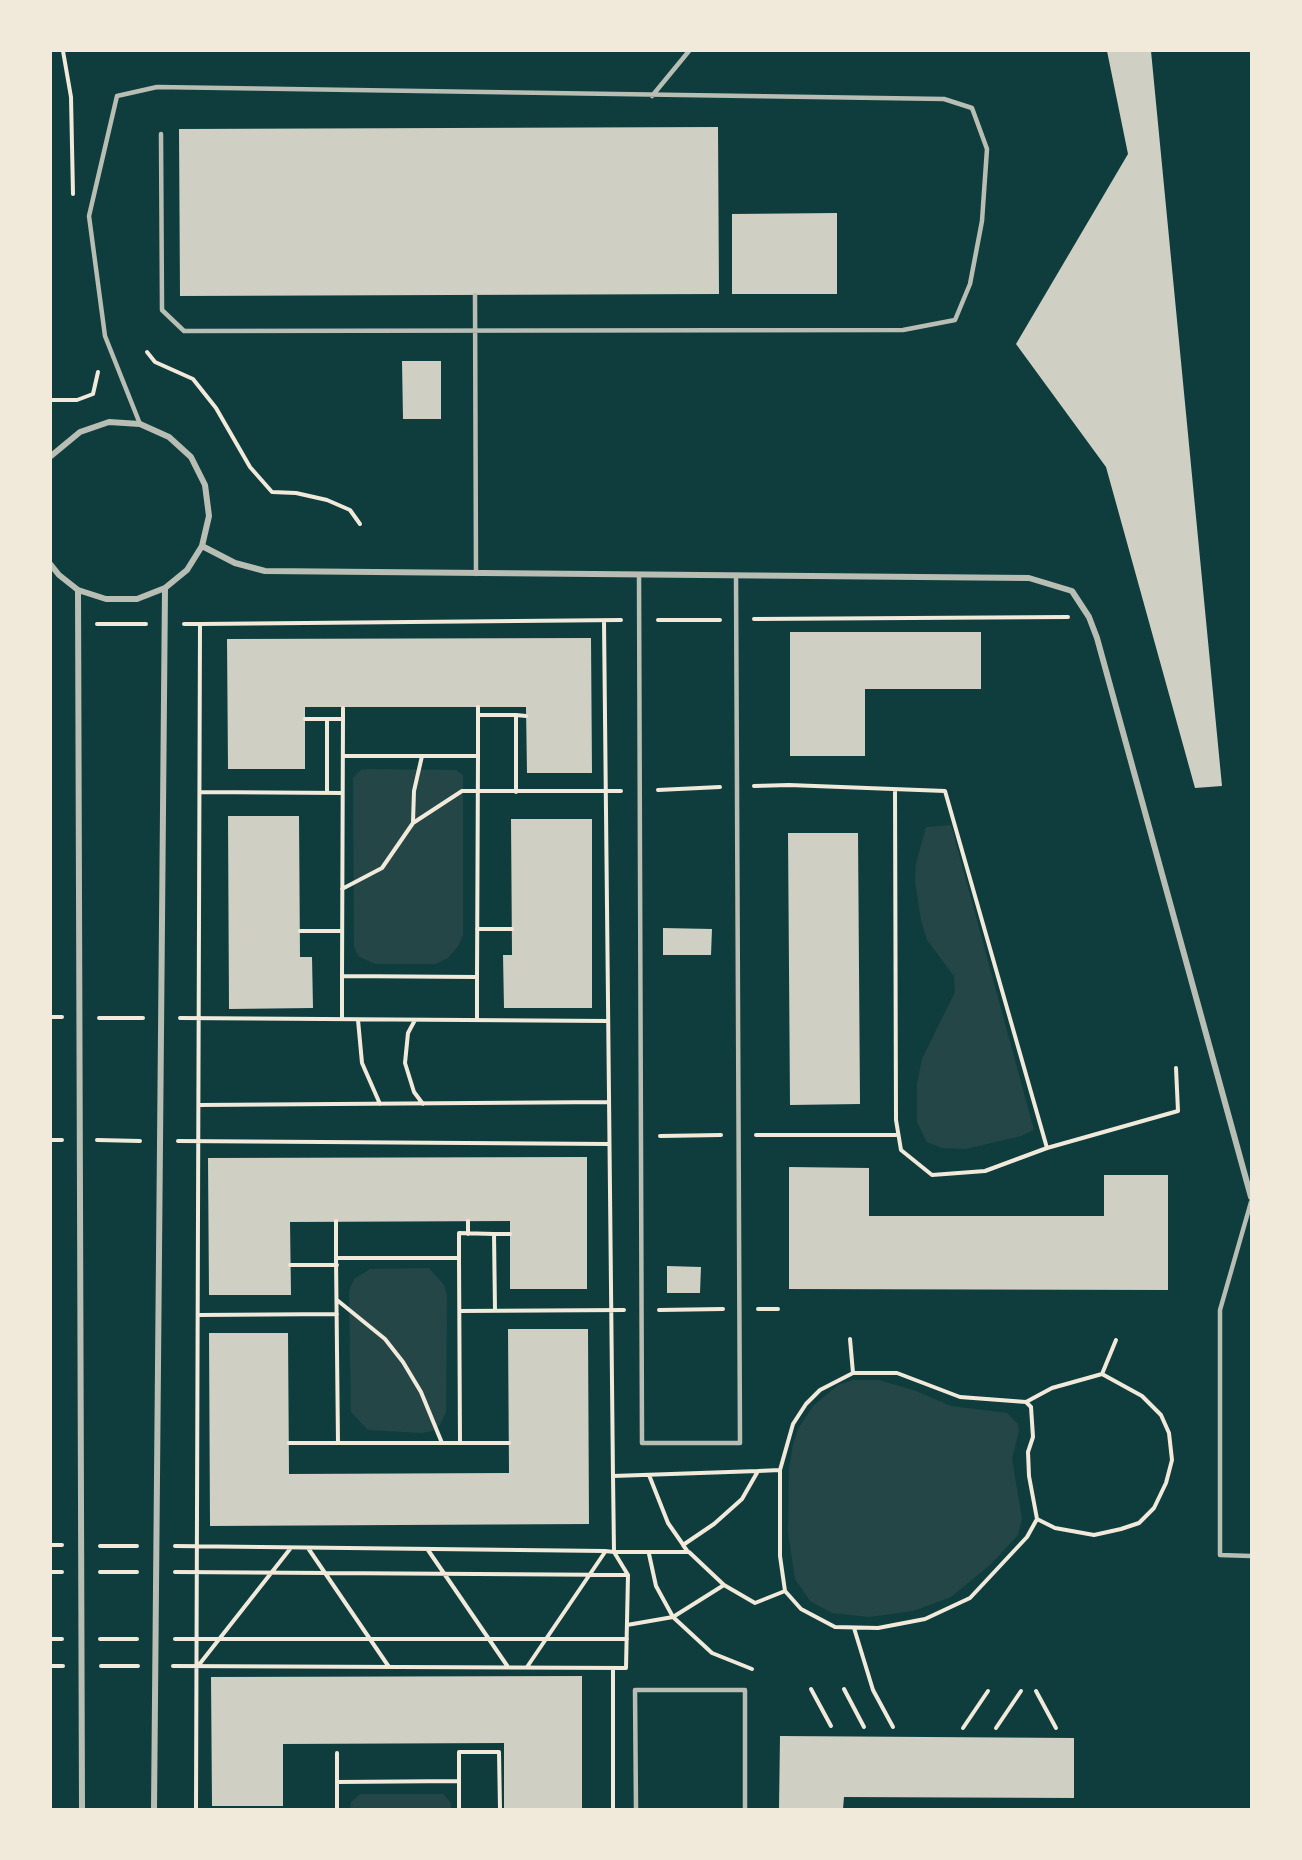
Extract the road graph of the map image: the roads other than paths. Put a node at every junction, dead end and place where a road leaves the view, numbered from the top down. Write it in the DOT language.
graph roads {
  1 [pos="689,51"];
  2 [pos="652,96"];
  3 [pos="161,134"];
  4 [pos="475,295"];
  5 [pos="475,331"];
  6 [pos="140,424"];
  7 [pos="53,450"];
  8 [pos="51,456"];
  9 [pos="202,546"];
  10 [pos="51,566"];
  11 [pos="476,574"];
  12 [pos="55,575"];
  13 [pos="639,575"];
  14 [pos="736,576"];
  15 [pos="165,588"];
  16 [pos="78,590"];
  17 [pos="1251,1197"];
  18 [pos="1251,1202"];
  19 [pos="1251,1556"];
  20 [pos="82,1809"];
  21 [pos="154,1809"];
  22 [pos="636,1809"];
  23 [pos="746,1809"];
  1 -- 2 [label="lane"];
  2 -- 5 [label="lane"];
  2 -- 6 [label="lane"];
  3 -- 5 [label="lane"];
  4 -- 5 [label="lane"];
  5 -- 11 [label="lane"];
  6 -- 7 [label="street"];
  6 -- 9 [label="street"];
  7 -- 8 [label="street"];
  9 -- 11 [label="street"];
  9 -- 15 [label="street"];
  10 -- 12 [label="street"];
  11 -- 13 [label="street"];
  12 -- 16 [label="street"];
  13 -- 14 [label="street"];
  13 -- 14 [label="lane"];
  14 -- 17 [label="street"];
  15 -- 16 [label="street"];
  15 -- 21 [label="street"];
  16 -- 20 [label="street"];
  18 -- 19 [label="lane"];
  22 -- 23 [label="lane"];
}
